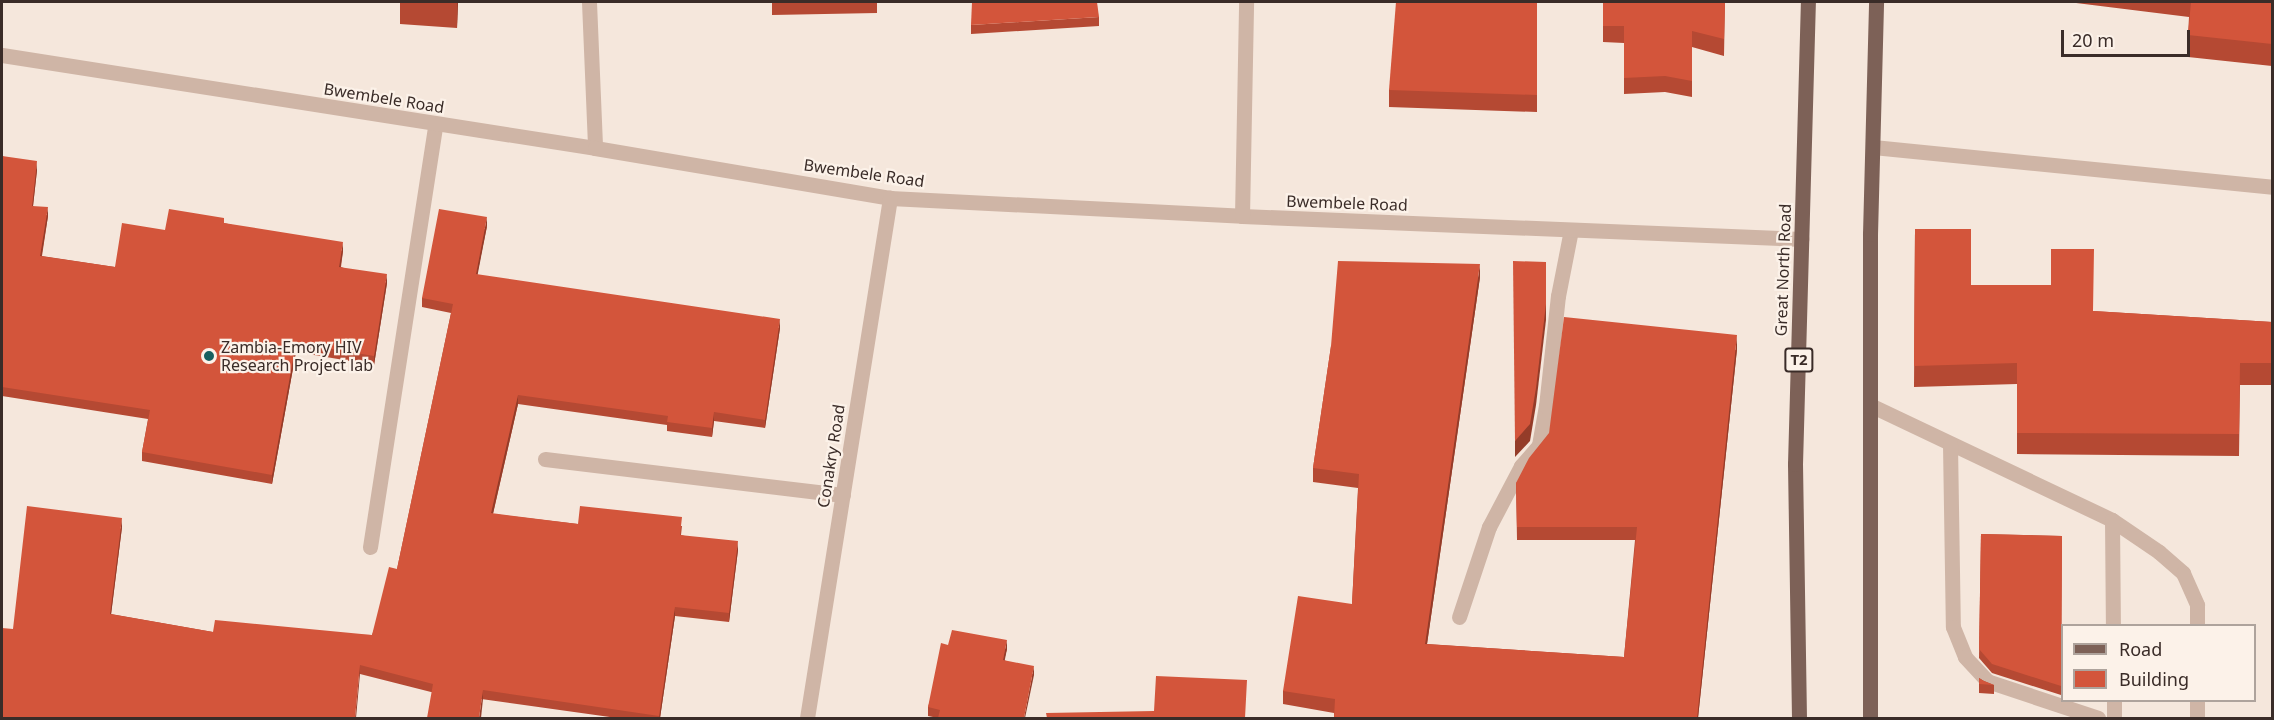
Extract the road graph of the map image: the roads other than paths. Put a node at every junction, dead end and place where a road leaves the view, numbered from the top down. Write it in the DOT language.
graph roads {
  1 [pos="589,2"];
  2 [pos="1246,2"];
  3 [pos="1808,2"];
  4 [pos="1876,2"];
  5 [pos="2,55"];
  6 [pos="435,124"];
  7 [pos="1873,147"];
  8 [pos="595,148"];
  9 [pos="2272,186"];
  10 [pos="890,198"];
  11 [pos="1242,216"];
  12 [pos="1571,230"];
  13 [pos="1802,239"];
  14 [pos="1870,405"];
  15 [pos="1950,444"];
  16 [pos="545,459"];
  17 [pos="843,495"];
  18 [pos="2112,520"];
  19 [pos="370,547"];
  20 [pos="1460,617"];
  21 [pos="2113,624"];
  22 [pos="2197,624"];
  23 [pos="2114,702"];
  24 [pos="2197,702"];
  25 [pos="807,718"];
  26 [pos="1799,718"];
  27 [pos="1870,718"];
  28 [pos="2098,718"];
  29 [pos="2114,718"];
  30 [pos="2197,718"];
  1 -- 8 [label="street"];
  2 -- 11 [label="street"];
  3 -- 13 [label="main road, Great North Road / T2"];
  4 -- 7 [label="main road"];
  5 -- 6 [label="street, Bwembele Road"];
  6 -- 8 [label="street, Bwembele Road"];
  6 -- 19 [label="street"];
  7 -- 9 [label="street"];
  7 -- 14 [label="main road"];
  8 -- 10 [label="street, Bwembele Road"];
  10 -- 11 [label="street, Bwembele Road"];
  10 -- 17 [label="street, Conakry Road"];
  11 -- 12 [label="street, Bwembele Road"];
  12 -- 13 [label="street, Bwembele Road"];
  12 -- 20 [label="street"];
  13 -- 26 [label="main road, Great North Road / T2"];
  14 -- 15 [label="street"];
  14 -- 27 [label="main road"];
  15 -- 18 [label="street"];
  15 -- 28 [label="street"];
  16 -- 17 [label="street"];
  17 -- 25 [label="street, Conakry Road"];
  18 -- 21 [label="street"];
  18 -- 22 [label="street"];
  23 -- 29 [label="street"];
  24 -- 30 [label="street"];
}
